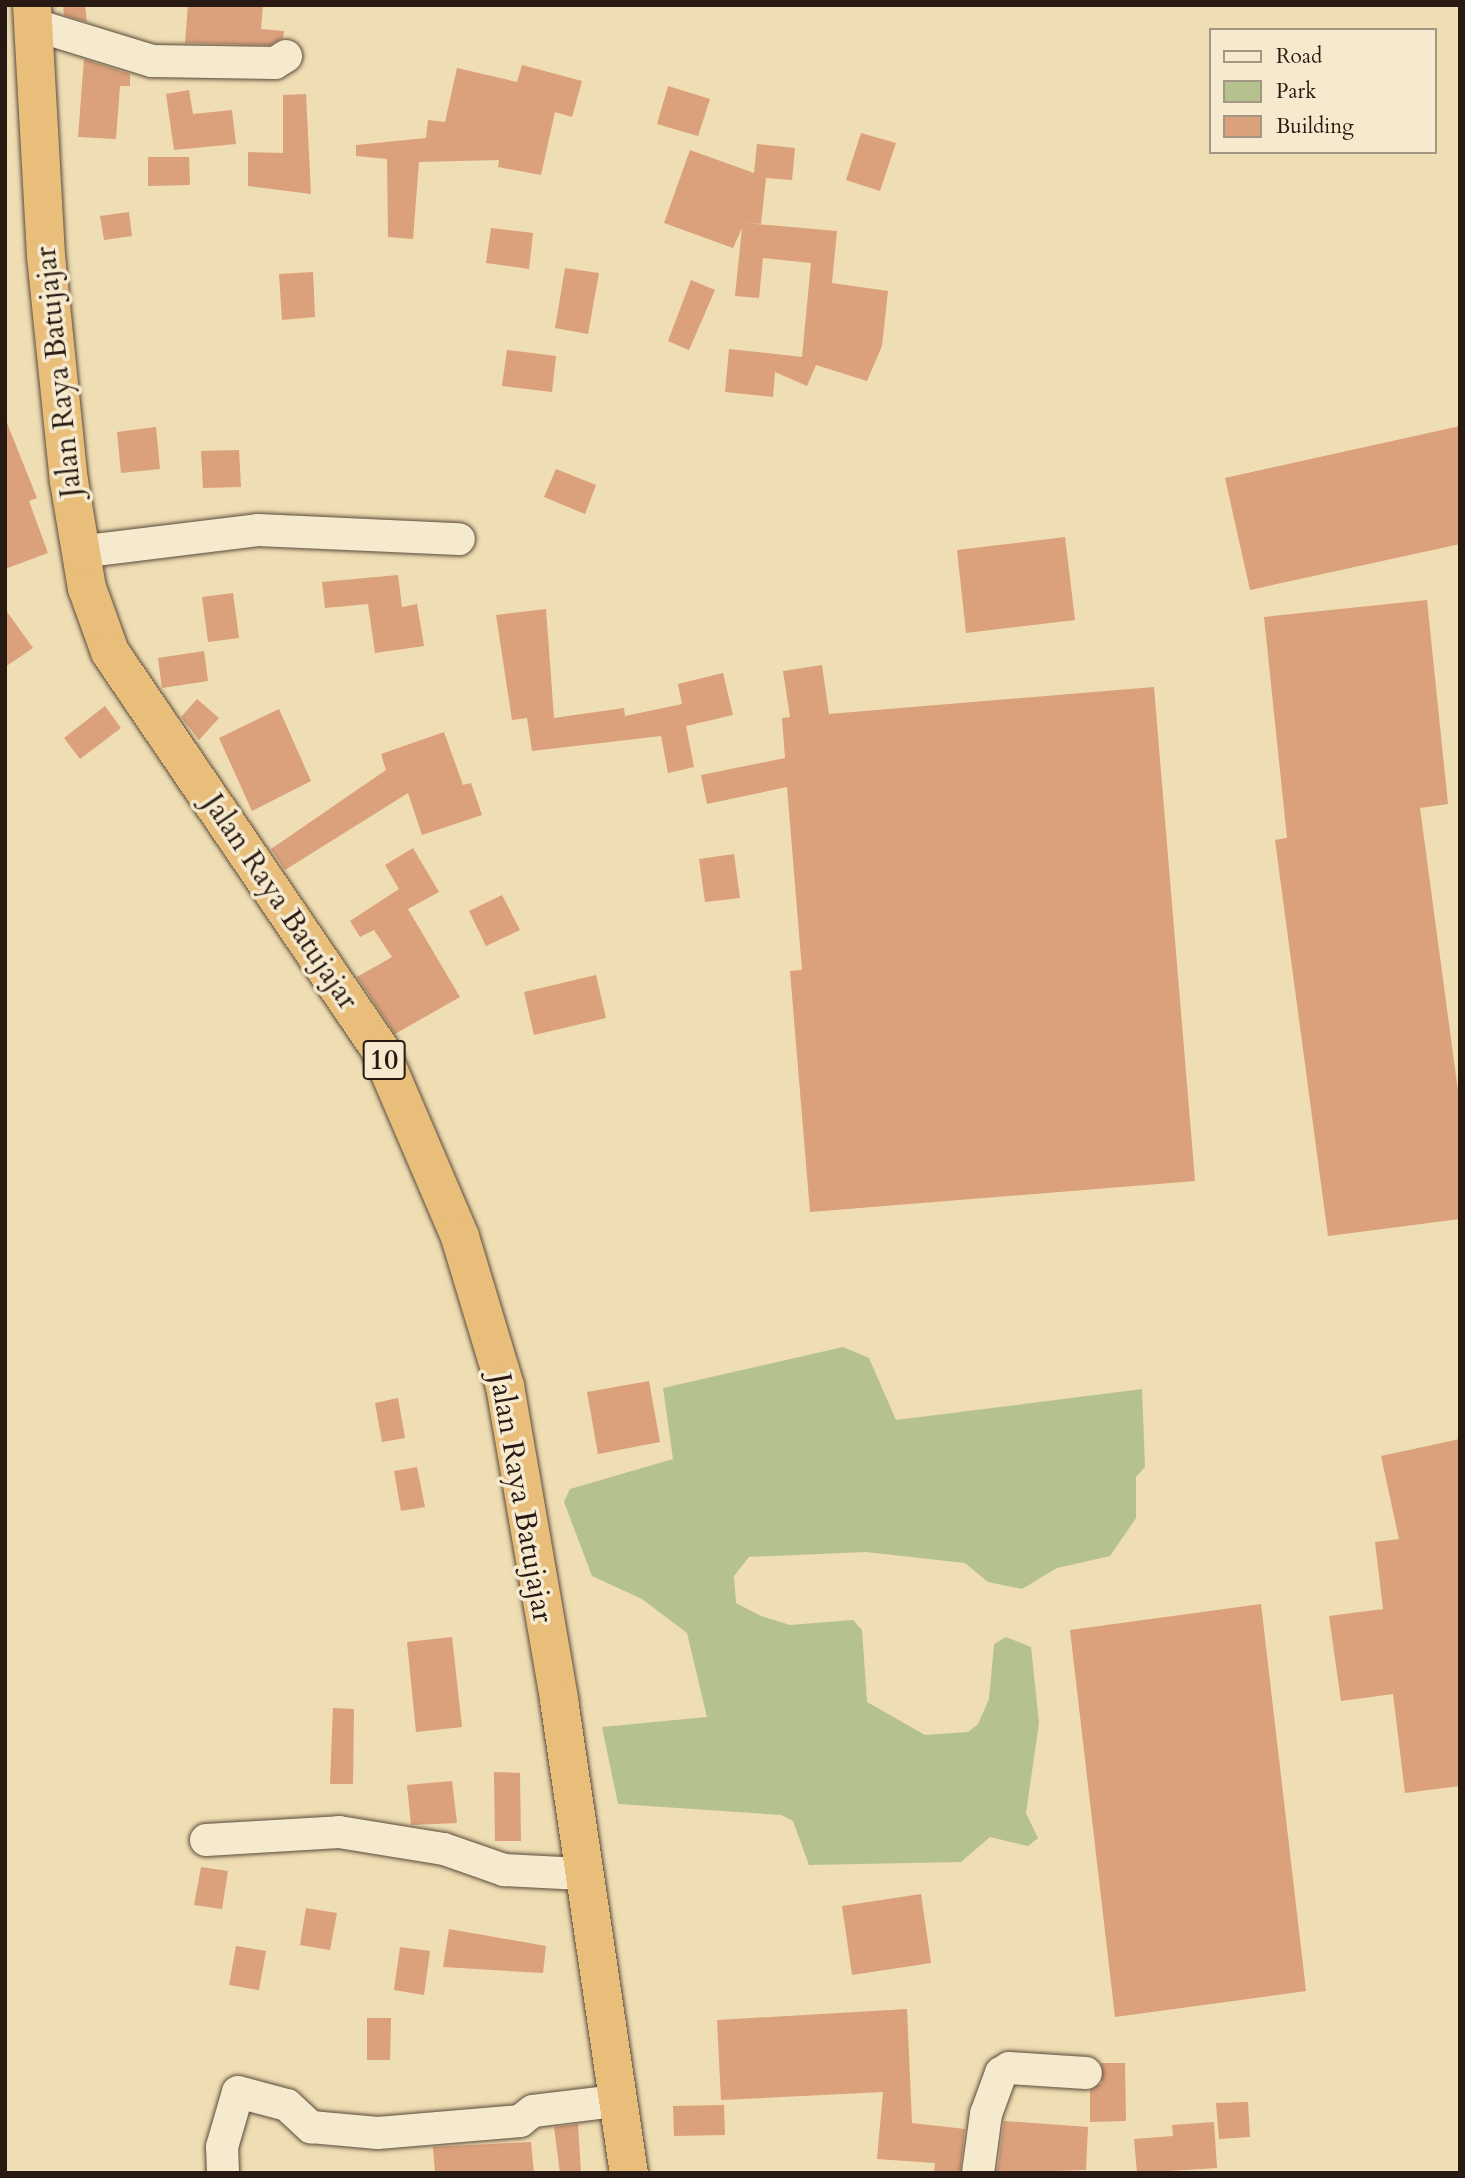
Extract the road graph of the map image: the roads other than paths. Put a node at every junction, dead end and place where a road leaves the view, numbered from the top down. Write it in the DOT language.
graph roads {
  1 [pos="34,15"];
  2 [pos="286,56"];
  3 [pos="459,539"];
  4 [pos="79,552"];
  5 [pos="206,1840"];
  6 [pos="582,1874"];
  7 [pos="1086,2073"];
  8 [pos="616,2101"];
  9 [pos="223,2173"];
  10 [pos="628,2173"];
  11 [pos="978,2173"];
  1 -- 2 [label="street"];
  1 -- 4 [label="highway, Jalan Raya Batujajar / 10"];
  3 -- 4 [label="street"];
  4 -- 6 [label="highway, Jalan Raya Batujajar / 10"];
  5 -- 6 [label="street"];
  6 -- 8 [label="highway, Jalan Raya Batujajar / 10"];
  7 -- 11 [label="street"];
  8 -- 9 [label="street"];
  8 -- 10 [label="highway, Jalan Raya Batujajar / 10"];
}
